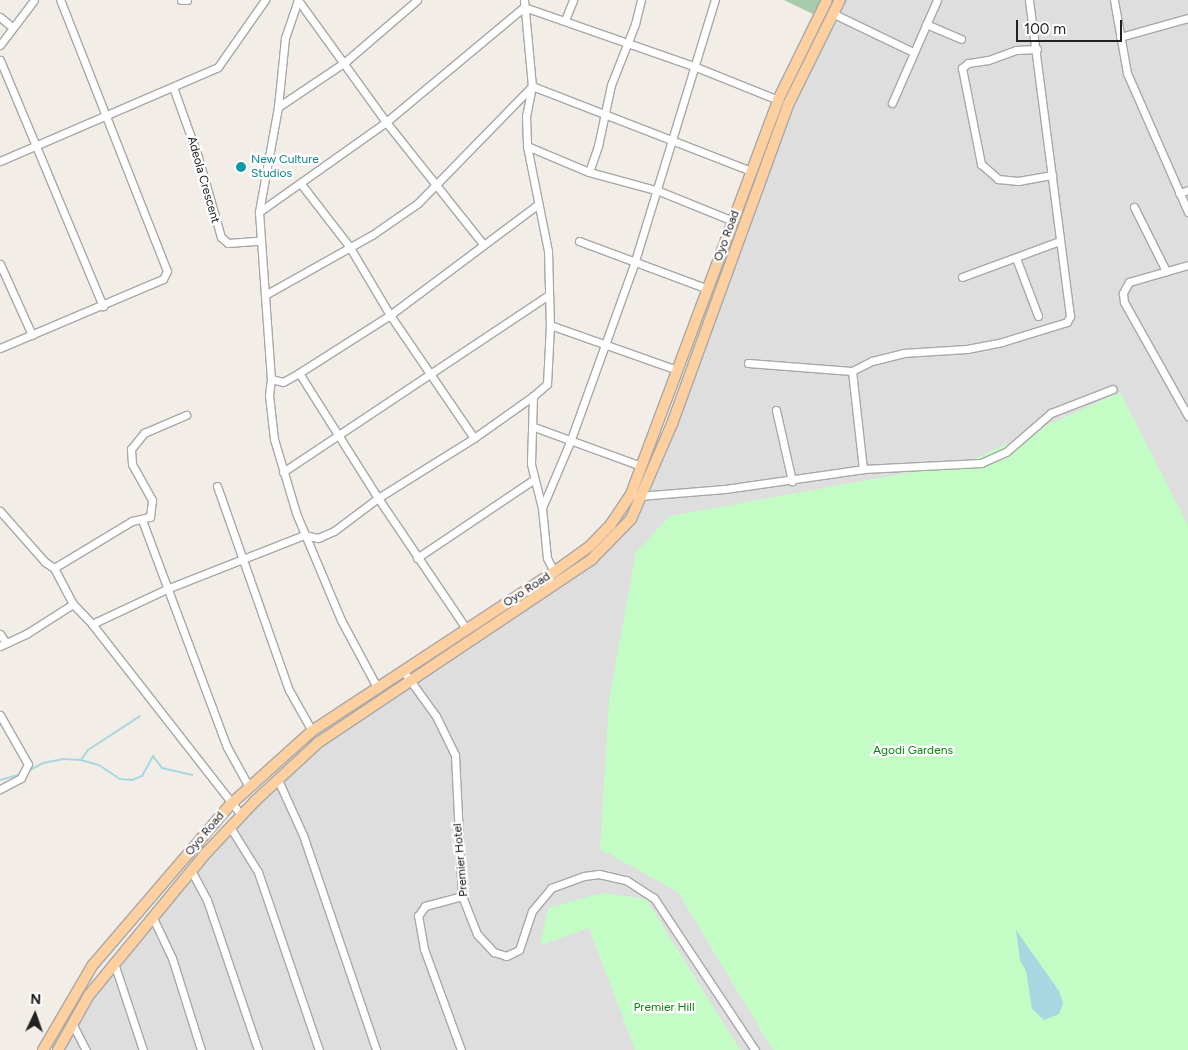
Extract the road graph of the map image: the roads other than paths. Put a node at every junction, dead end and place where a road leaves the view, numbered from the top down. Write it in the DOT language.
graph roads {
  1 [pos="34,0"];
  2 [pos="60,0"];
  3 [pos="181,0"];
  4 [pos="187,0"];
  5 [pos="265,0"];
  6 [pos="298,0"];
  7 [pos="417,0"];
  8 [pos="573,0"];
  9 [pos="641,0"];
  10 [pos="715,0"];
  11 [pos="827,0"];
  12 [pos="840,0"];
  13 [pos="937,0"];
  14 [pos="1029,0"];
  15 [pos="1114,0"];
  16 [pos="524,4"];
  17 [pos="834,14"];
  18 [pos="0,17"];
  19 [pos="1188,18"];
  20 [pos="565,20"];
  21 [pos="926,24"];
  22 [pos="12,27"];
  23 [pos="1120,37"];
  24 [pos="961,39"];
  25 [pos="0,45"];
  26 [pos="626,45"];
  27 [pos="1037,49"];
  28 [pos="913,52"];
  29 [pos="0,60"];
  30 [pos="345,62"];
  31 [pos="696,67"];
  32 [pos="532,86"];
  33 [pos="173,87"];
  34 [pos="778,100"];
  35 [pos="892,103"];
  36 [pos="278,107"];
  37 [pos="604,115"];
  38 [pos="104,117"];
  39 [pos="386,122"];
  40 [pos="672,142"];
  41 [pos="527,146"];
  42 [pos="36,147"];
  43 [pos="0,161"];
  44 [pos="751,171"];
  45 [pos="589,172"];
  46 [pos="1052,175"];
  47 [pos="300,184"];
  48 [pos="436,186"];
  49 [pos="1188,190"];
  50 [pos="659,191"];
  51 [pos="1179,193"];
  52 [pos="537,205"];
  53 [pos="1134,207"];
  54 [pos="259,212"];
  55 [pos="1188,212"];
  56 [pos="733,221"];
  57 [pos="258,241"];
  58 [pos="579,241"];
  59 [pos="1060,241"];
  60 [pos="483,244"];
  61 [pos="349,246"];
  62 [pos="1016,258"];
  63 [pos="635,261"];
  64 [pos="0,264"];
  65 [pos="1188,265"];
  66 [pos="1166,271"];
  67 [pos="962,277"];
  68 [pos="708,289"];
  69 [pos="265,295"];
  70 [pos="548,295"];
  71 [pos="103,306"];
  72 [pos="699,314"];
  73 [pos="390,315"];
  74 [pos="1038,316"];
  75 [pos="709,318"];
  76 [pos="550,326"];
  77 [pos="32,335"];
  78 [pos="606,344"];
  79 [pos="0,348"];
  80 [pos="748,363"];
  81 [pos="677,370"];
  82 [pos="852,371"];
  83 [pos="299,373"];
  84 [pos="430,376"];
  85 [pos="271,379"];
  86 [pos="1113,389"];
  87 [pos="533,396"];
  88 [pos="776,410"];
  89 [pos="186,415"];
  90 [pos="1188,416"];
  91 [pos="534,427"];
  92 [pos="337,436"];
  93 [pos="474,438"];
  94 [pos="570,442"];
  95 [pos="641,466"];
  96 [pos="863,469"];
  97 [pos="283,472"];
  98 [pos="533,480"];
  99 [pos="792,481"];
  100 [pos="217,486"];
  101 [pos="641,495"];
  102 [pos="378,498"];
  103 [pos="626,498"];
  104 [pos="542,508"];
  105 [pos="0,510"];
  106 [pos="142,520"];
  107 [pos="304,535"];
  108 [pos="417,558"];
  109 [pos="242,560"];
  110 [pos="54,568"];
  111 [pos="554,572"];
  112 [pos="169,588"];
  113 [pos="73,604"];
  114 [pos="92,624"];
  115 [pos="467,630"];
  116 [pos="0,634"];
  117 [pos="3,645"];
  118 [pos="408,676"];
  119 [pos="378,689"];
  120 [pos="0,714"];
  121 [pos="312,731"];
  122 [pos="278,780"];
  123 [pos="249,787"];
  124 [pos="0,789"];
  125 [pos="231,804"];
  126 [pos="241,815"];
  127 [pos="230,827"];
  128 [pos="192,872"];
  129 [pos="462,896"];
  130 [pos="154,918"];
  131 [pos="114,963"];
  132 [pos="72,1022"];
  133 [pos="43,1050"];
  134 [pos="58,1050"];
  135 [pos="86,1050"];
  136 [pos="143,1050"];
  137 [pos="201,1050"];
  138 [pos="258,1050"];
  139 [pos="319,1050"];
  140 [pos="376,1050"];
  141 [pos="460,1050"];
  142 [pos="755,1050"];
  1 -- 22 [label="street"];
  2 -- 38 [label="street"];
  3 -- 4 [label="street"];
  5 -- 33 [label="street"];
  6 -- 30 [label="street"];
  6 -- 36 [label="street"];
  7 -- 30 [label="street"];
  8 -- 20 [label="street"];
  9 -- 26 [label="street"];
  10 -- 31 [label="street"];
  11 -- 34 [label="main road, Oyo Road"];
  12 -- 17 [label="main road, Oyo Road"];
  13 -- 21 [label="street"];
  14 -- 27 [label="street"];
  15 -- 23 [label="street"];
  16 -- 20 [label="street"];
  16 -- 32 [label="street"];
  16 -- 39 [label="street"];
  17 -- 28 [label="street"];
  17 -- 75 [label="main road, Oyo Road"];
  18 -- 22 [label="street"];
  19 -- 23 [label="street"];
  20 -- 26 [label="street"];
  21 -- 24 [label="street"];
  21 -- 28 [label="street"];
  22 -- 25 [label="street"];
  23 -- 51 [label="street"];
  26 -- 31 [label="street"];
  26 -- 37 [label="street"];
  27 -- 46 [label="street"];
  27 -- 46 [label="street"];
  28 -- 35 [label="street"];
  29 -- 42 [label="street"];
  30 -- 36 [label="street"];
  30 -- 39 [label="street"];
  31 -- 34 [label="street"];
  31 -- 40 [label="street"];
  32 -- 37 [label="street"];
  32 -- 41 [label="street"];
  32 -- 48 [label="street"];
  33 -- 38 [label="street"];
  33 -- 57 [label="street, Adeola Crescent"];
  34 -- 44 [label="main road, Oyo Road"];
  36 -- 54 [label="street"];
  37 -- 40 [label="street"];
  37 -- 45 [label="street"];
  38 -- 42 [label="street"];
  38 -- 71 [label="street"];
  39 -- 47 [label="street"];
  39 -- 48 [label="street"];
  40 -- 44 [label="street"];
  40 -- 50 [label="street"];
  41 -- 45 [label="street"];
  41 -- 52 [label="street"];
  42 -- 43 [label="street"];
  42 -- 71 [label="street"];
  44 -- 56 [label="main road, Oyo Road"];
  45 -- 50 [label="street"];
  46 -- 59 [label="street"];
  47 -- 54 [label="street"];
  47 -- 61 [label="street"];
  48 -- 60 [label="street"];
  48 -- 61 [label="street"];
  49 -- 51 [label="street"];
  50 -- 56 [label="street"];
  50 -- 63 [label="street"];
  51 -- 55 [label="street"];
  52 -- 60 [label="street"];
  52 -- 70 [label="street"];
  53 -- 66 [label="street"];
  54 -- 57 [label="street"];
  56 -- 68 [label="main road, Oyo Road"];
  57 -- 69 [label="street"];
  58 -- 63 [label="street"];
  59 -- 62 [label="street"];
  59 -- 82 [label="street"];
  60 -- 73 [label="street"];
  61 -- 69 [label="street"];
  61 -- 73 [label="street"];
  62 -- 67 [label="street"];
  62 -- 74 [label="street"];
  63 -- 68 [label="street"];
  63 -- 78 [label="street"];
  64 -- 77 [label="street"];
  65 -- 66 [label="street"];
  66 -- 90 [label="street"];
  68 -- 72 [label="main road, Oyo Road"];
  69 -- 85 [label="street"];
  70 -- 76 [label="street"];
  70 -- 84 [label="street"];
  71 -- 77 [label="street"];
  72 -- 75 [label="main road"];
  72 -- 81 [label="main road, Oyo Road"];
  73 -- 83 [label="street"];
  73 -- 84 [label="street"];
  75 -- 101 [label="main road, Oyo Road"];
  76 -- 78 [label="street"];
  76 -- 87 [label="street"];
  77 -- 79 [label="street"];
  78 -- 81 [label="street"];
  78 -- 94 [label="street"];
  80 -- 82 [label="street"];
  81 -- 95 [label="main road, Oyo Road"];
  82 -- 96 [label="street"];
  83 -- 85 [label="street"];
  83 -- 92 [label="street"];
  84 -- 92 [label="street"];
  84 -- 93 [label="street"];
  85 -- 97 [label="street"];
  86 -- 96 [label="street"];
  87 -- 91 [label="street"];
  87 -- 93 [label="street"];
  88 -- 99 [label="street"];
  89 -- 106 [label="street"];
  91 -- 94 [label="street"];
  91 -- 98 [label="street"];
  92 -- 97 [label="street"];
  92 -- 102 [label="street"];
  93 -- 102 [label="street"];
  94 -- 95 [label="street"];
  94 -- 104 [label="street"];
  95 -- 103 [label="main road, Oyo Road"];
  96 -- 99 [label="street"];
  97 -- 107 [label="street"];
  98 -- 104 [label="street"];
  98 -- 108 [label="street"];
  99 -- 101 [label="street"];
  100 -- 109 [label="street"];
  101 -- 103 [label="street"];
  101 -- 118 [label="main road, Oyo Road"];
  102 -- 107 [label="street"];
  102 -- 108 [label="street"];
  103 -- 111 [label="main road, Oyo Road"];
  104 -- 111 [label="street"];
  105 -- 110 [label="street"];
  106 -- 110 [label="street"];
  106 -- 112 [label="street"];
  107 -- 109 [label="street"];
  107 -- 119 [label="street"];
  108 -- 115 [label="street"];
  109 -- 112 [label="street"];
  109 -- 121 [label="street"];
  110 -- 113 [label="street"];
  111 -- 115 [label="main road, Oyo Road"];
  112 -- 114 [label="street"];
  112 -- 123 [label="street"];
  113 -- 114 [label="street"];
  113 -- 117 [label="street"];
  114 -- 125 [label="street"];
  115 -- 118 [label="main road, Oyo Road"];
  116 -- 117 [label="street"];
  118 -- 119 [label="main road, Oyo Road"];
  118 -- 122 [label="main road, Oyo Road"];
  118 -- 129 [label="street, Premier Hotel"];
  119 -- 121 [label="main road, Oyo Road"];
  120 -- 124 [label="street"];
  121 -- 123 [label="main road, Oyo Road"];
  122 -- 126 [label="main road, Oyo Road"];
  122 -- 140 [label="street"];
  123 -- 125 [label="main road, Oyo Road"];
  125 -- 126 [label="street"];
  125 -- 133 [label="main road, Oyo Road"];
  126 -- 127 [label="main road, Oyo Road"];
  127 -- 128 [label="main road, Oyo Road"];
  127 -- 139 [label="street"];
  128 -- 130 [label="main road, Oyo Road"];
  128 -- 138 [label="street"];
  129 -- 141 [label="street"];
  129 -- 142 [label="street, Premier Hotel"];
  130 -- 131 [label="main road, Oyo Road"];
  130 -- 137 [label="street"];
  131 -- 132 [label="main road, Oyo Road"];
  131 -- 136 [label="street"];
  132 -- 134 [label="main road, Oyo Road"];
  132 -- 135 [label="street"];
}
